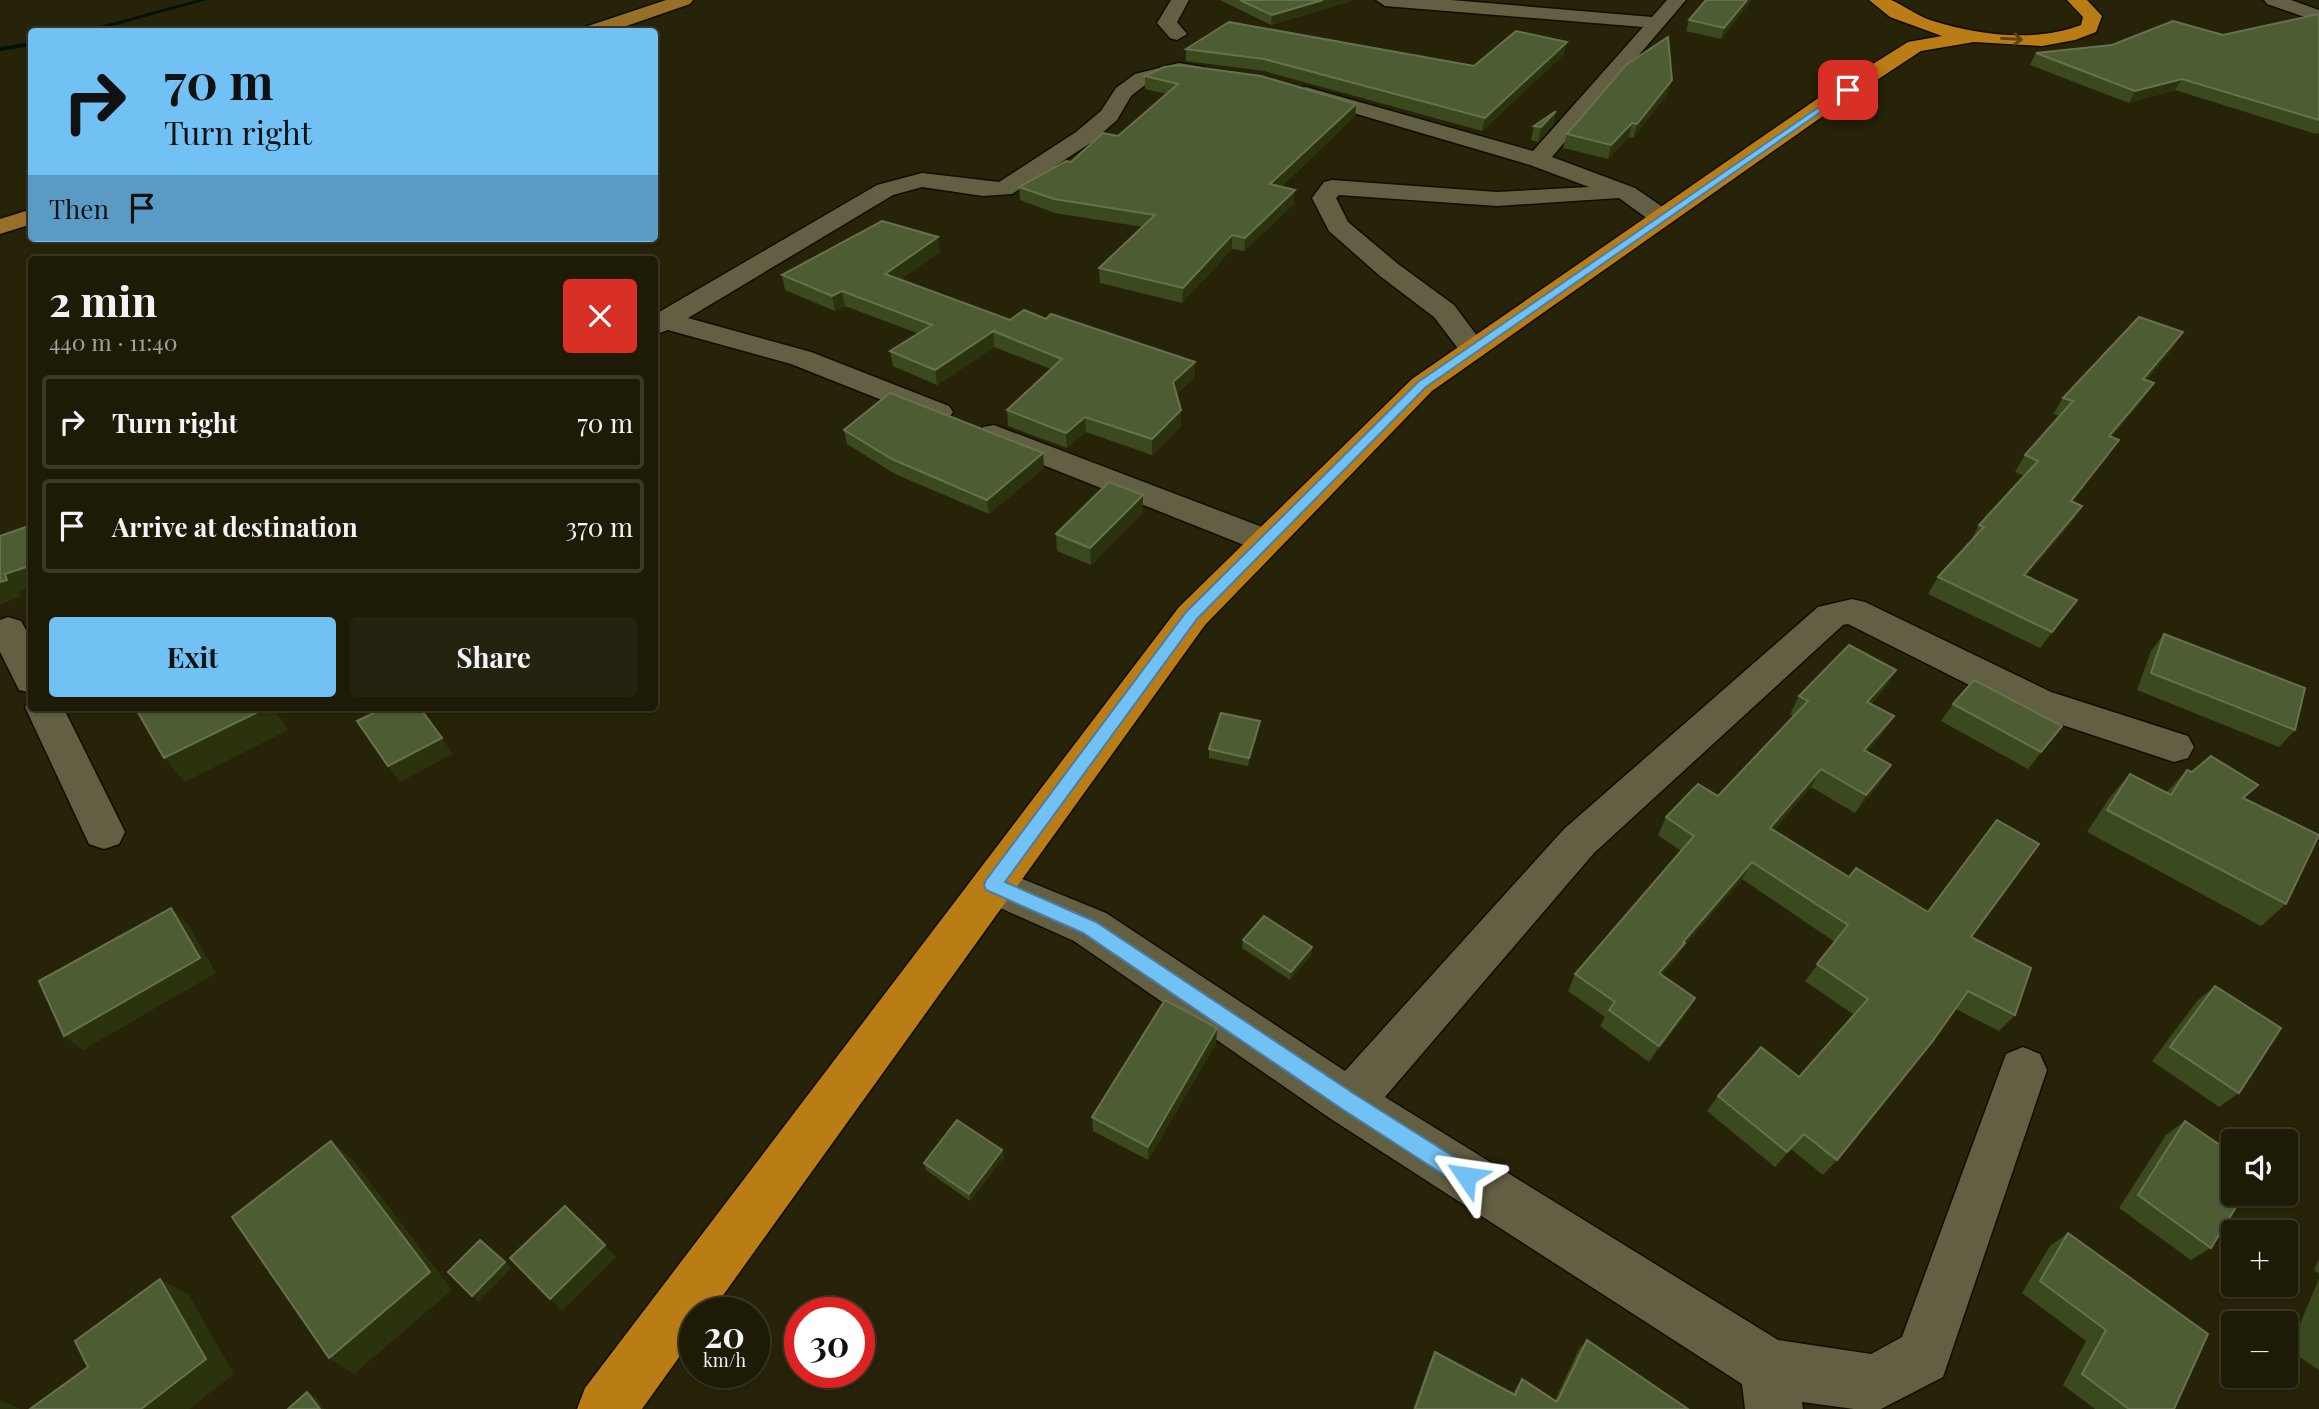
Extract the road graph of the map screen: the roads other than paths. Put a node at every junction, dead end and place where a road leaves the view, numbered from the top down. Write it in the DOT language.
graph roads {
  1 [pos="684,0"];
  2 [pos="1180,0"];
  3 [pos="1385,0"];
  4 [pos="1677,0"];
  5 [pos="1878,0"];
  6 [pos="2273,0"];
  7 [pos="2082,1"];
  8 [pos="2319,16"];
  9 [pos="1658,23"];
  10 [pos="601,28"];
  11 [pos="1908,30"];
  12 [pos="1177,34"];
  13 [pos="1976,36"];
  14 [pos="1217,73"];
  15 [pos="1289,88"];
  16 [pos="1538,160"];
  17 [pos="1628,192"];
  18 [pos="28,217"];
  19 [pos="1661,217"];
  20 [pos="0,227"];
  21 [pos="660,324"];
  22 [pos="1473,349"];
  23 [pos="1266,541"];
  24 [pos="13,626"];
  25 [pos="28,669"];
  26 [pos="46,711"];
  27 [pos="2174,747"];
  28 [pos="104,832"];
  29 [pos="993,885"];
  30 [pos="2024,1070"];
  31 [pos="1349,1102"];
  32 [pos="1772,1389"];
  33 [pos="606,1409"];
  1 -- 10 [label="main road"];
  2 -- 12 [label="street"];
  3 -- 9 [label="street"];
  4 -- 9 [label="street"];
  5 -- 11 [label="highway"];
  6 -- 8 [label="street"];
  13 -- 7 [label="highway, one-way"];
  9 -- 16 [label="street"];
  11 -- 13 [label="highway"];
  11 -- 13 [label="highway"];
  11 -- 19 [label="highway"];
  14 -- 21 [label="street"];
  15 -- 16 [label="street"];
  16 -- 17 [label="street"];
  17 -- 19 [label="street"];
  17 -- 22 [label="street"];
  18 -- 20 [label="main road"];
  19 -- 22 [label="highway"];
  21 -- 23 [label="street"];
  22 -- 23 [label="highway"];
  23 -- 29 [label="highway"];
  24 -- 25 [label="street"];
  26 -- 28 [label="street"];
  27 -- 31 [label="street"];
  29 -- 31 [label="street"];
  29 -- 33 [label="highway"];
  30 -- 32 [label="street"];
  31 -- 32 [label="street"];
}
